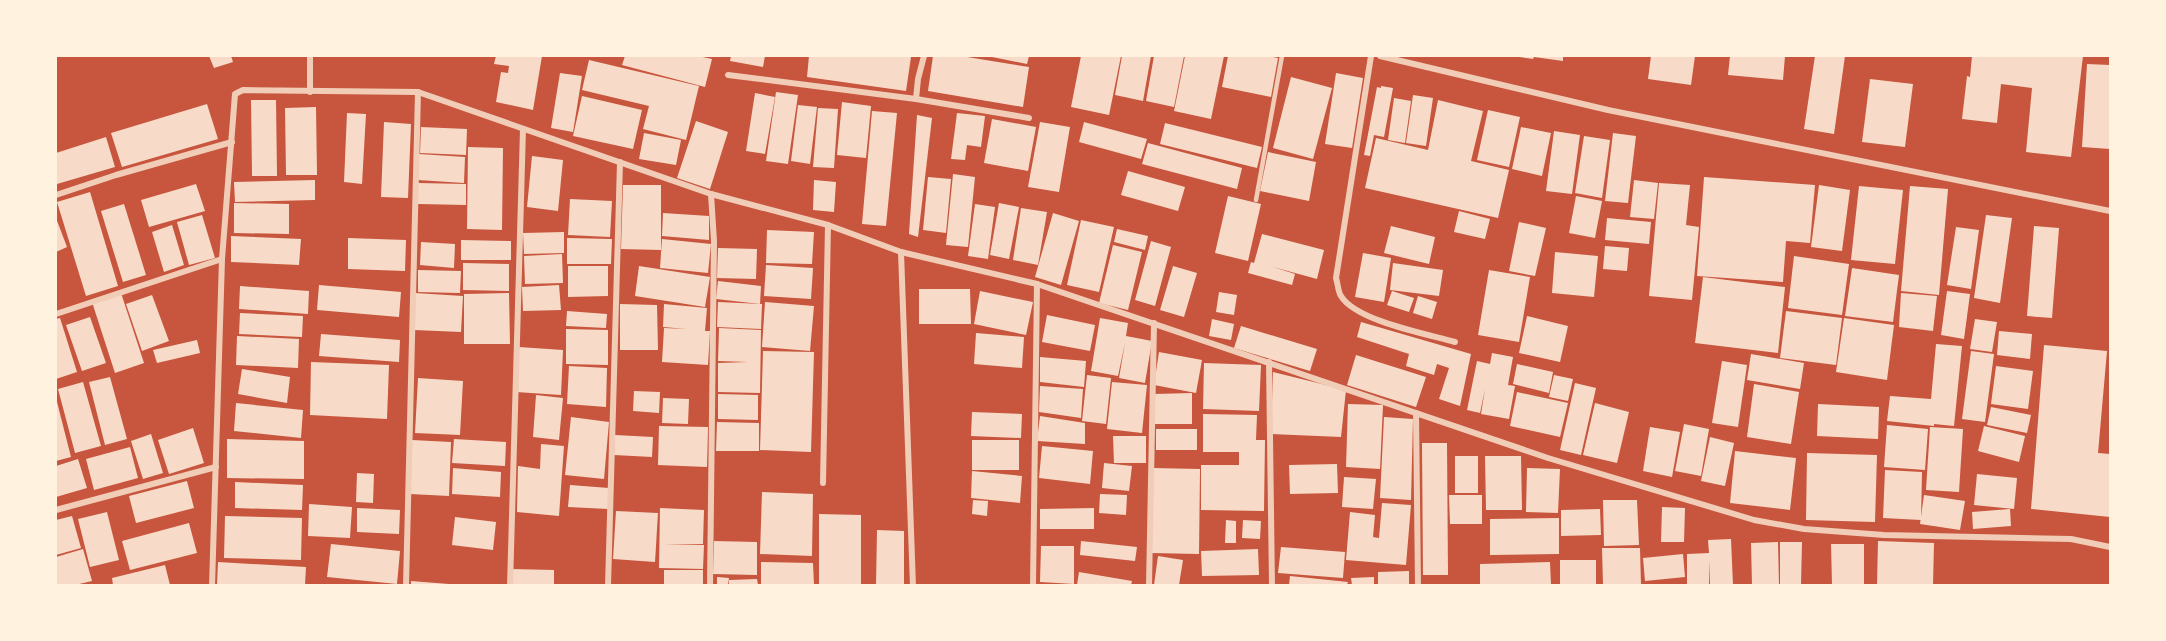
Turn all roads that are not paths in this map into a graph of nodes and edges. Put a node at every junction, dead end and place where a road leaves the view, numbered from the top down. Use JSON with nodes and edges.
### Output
{"nodes":[{"id":1,"x":310,"y":56,"type":"edge"},
{"id":2,"x":924,"y":56,"type":"edge"},
{"id":3,"x":1282,"y":56,"type":"edge"},
{"id":4,"x":1371,"y":56,"type":"edge"},
{"id":5,"x":1380,"y":56,"type":"edge"},
{"id":6,"x":728,"y":75,"type":"dead end"},
{"id":7,"x":310,"y":92,"type":"junction"},
{"id":8,"x":418,"y":92,"type":"junction"},
{"id":9,"x":916,"y":99,"type":"junction"},
{"id":10,"x":1029,"y":118,"type":"dead end"},
{"id":11,"x":524,"y":129,"type":"junction"},
{"id":12,"x":232,"y":142,"type":"junction"},
{"id":13,"x":620,"y":162,"type":"junction"},
{"id":14,"x":711,"y":194,"type":"junction"},
{"id":15,"x":56,"y":195,"type":"edge"},
{"id":16,"x":1256,"y":200,"type":"dead end"},
{"id":17,"x":2110,"y":211,"type":"edge"},
{"id":18,"x":828,"y":225,"type":"junction"},
{"id":19,"x":901,"y":252,"type":"junction"},
{"id":20,"x":222,"y":259,"type":"junction"},
{"id":21,"x":1037,"y":284,"type":"junction"},
{"id":22,"x":56,"y":314,"type":"edge"},
{"id":23,"x":1154,"y":323,"type":"junction"},
{"id":24,"x":1455,"y":342,"type":"dead end"},
{"id":25,"x":1269,"y":362,"type":"junction"},
{"id":26,"x":1416,"y":413,"type":"junction"},
{"id":27,"x":216,"y":467,"type":"junction"},
{"id":28,"x":823,"y":483,"type":"dead end"},
{"id":29,"x":56,"y":510,"type":"edge"},
{"id":30,"x":2110,"y":547,"type":"edge"},
{"id":31,"x":212,"y":585,"type":"edge"},
{"id":32,"x":406,"y":585,"type":"edge"},
{"id":33,"x":510,"y":585,"type":"edge"},
{"id":34,"x":608,"y":585,"type":"edge"},
{"id":35,"x":711,"y":585,"type":"edge"},
{"id":36,"x":913,"y":585,"type":"edge"},
{"id":37,"x":1033,"y":585,"type":"edge"},
{"id":38,"x":1149,"y":585,"type":"edge"},
{"id":39,"x":1272,"y":585,"type":"edge"},
{"id":40,"x":1418,"y":585,"type":"edge"}],
"edges":[{"from":1,"to":7,"type":"street"},
{"from":2,"to":9,"type":"street"},
{"from":3,"to":16,"type":"lane"},
{"from":4,"to":24,"type":"street"},
{"from":5,"to":17,"type":"street"},
{"from":6,"to":9,"type":"street"},
{"from":7,"to":8,"type":"street"},
{"from":7,"to":12,"type":"street"},
{"from":8,"to":11,"type":"street"},
{"from":8,"to":32,"type":"street"},
{"from":9,"to":10,"type":"street"},
{"from":11,"to":13,"type":"street"},
{"from":11,"to":33,"type":"street"},
{"from":12,"to":15,"type":"street"},
{"from":12,"to":20,"type":"street"},
{"from":13,"to":14,"type":"street"},
{"from":13,"to":34,"type":"street"},
{"from":14,"to":18,"type":"street"},
{"from":14,"to":35,"type":"street"},
{"from":18,"to":19,"type":"street"},
{"from":18,"to":28,"type":"street"},
{"from":19,"to":21,"type":"street"},
{"from":19,"to":36,"type":"street"},
{"from":20,"to":22,"type":"street"},
{"from":20,"to":27,"type":"street"},
{"from":21,"to":23,"type":"street"},
{"from":21,"to":37,"type":"street"},
{"from":23,"to":25,"type":"street"},
{"from":23,"to":38,"type":"street"},
{"from":25,"to":26,"type":"street"},
{"from":25,"to":39,"type":"street"},
{"from":26,"to":30,"type":"street"},
{"from":26,"to":40,"type":"street"},
{"from":27,"to":29,"type":"street"},
{"from":27,"to":31,"type":"street"}]}
